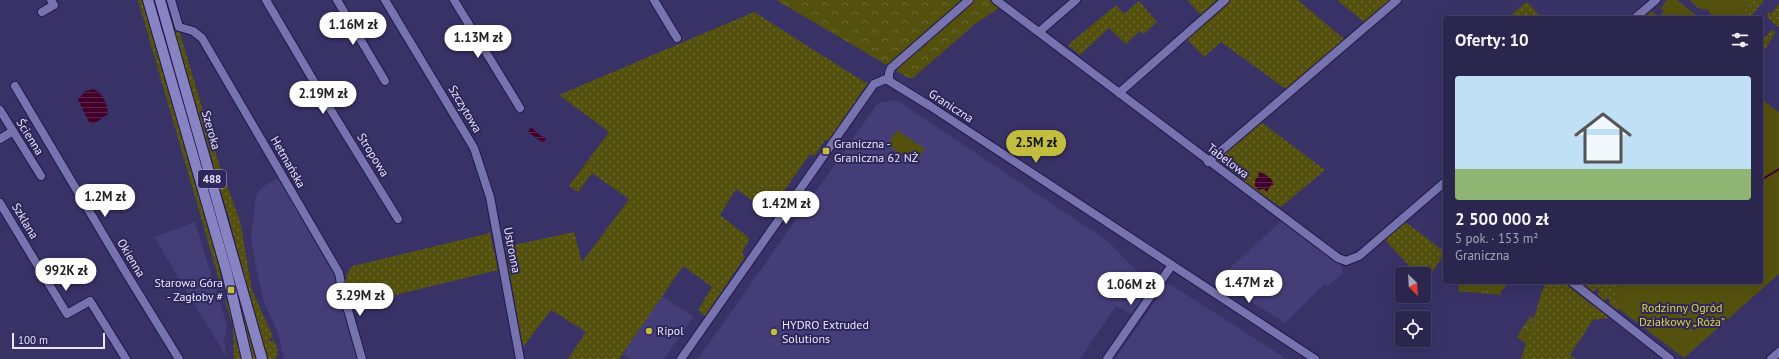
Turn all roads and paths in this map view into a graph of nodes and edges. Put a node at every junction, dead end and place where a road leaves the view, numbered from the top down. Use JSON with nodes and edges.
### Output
{"nodes":[{"id":1,"x":51,"y":0,"type":"edge"},
{"id":2,"x":148,"y":0,"type":"edge"},
{"id":3,"x":160,"y":0,"type":"edge"},
{"id":4,"x":171,"y":0,"type":"edge"},
{"id":5,"x":266,"y":0,"type":"edge"},
{"id":6,"x":337,"y":0,"type":"edge"},
{"id":7,"x":385,"y":0,"type":"edge"},
{"id":8,"x":454,"y":0,"type":"edge"},
{"id":9,"x":654,"y":0,"type":"edge"},
{"id":10,"x":969,"y":0,"type":"edge"},
{"id":11,"x":996,"y":0,"type":"edge"},
{"id":12,"x":1076,"y":0,"type":"edge"},
{"id":13,"x":1225,"y":0,"type":"edge"},
{"id":14,"x":1397,"y":0,"type":"edge"},
{"id":15,"x":1656,"y":0,"type":"edge"},
{"id":16,"x":42,"y":12,"type":"dead end"},
{"id":17,"x":1637,"y":16,"type":"edge"},
{"id":18,"x":1039,"y":32,"type":"junction"},
{"id":19,"x":677,"y":38,"type":"dead end"},
{"id":20,"x":889,"y":80,"type":"junction"},
{"id":21,"x":385,"y":82,"type":"dead end"},
{"id":22,"x":15,"y":86,"type":"dead end"},
{"id":23,"x":1119,"y":93,"type":"junction"},
{"id":24,"x":520,"y":108,"type":"dead end"},
{"id":25,"x":0,"y":110,"type":"edge"},
{"id":26,"x":13,"y":131,"type":"junction"},
{"id":27,"x":0,"y":139,"type":"edge"},
{"id":28,"x":474,"y":148,"type":"joint"},
{"id":29,"x":1208,"y":162,"type":"junction"},
{"id":30,"x":41,"y":176,"type":"dead end"},
{"id":31,"x":1443,"y":184,"type":"edge"},
{"id":32,"x":0,"y":203,"type":"edge"},
{"id":33,"x":398,"y":219,"type":"dead end"},
{"id":34,"x":1172,"y":265,"type":"junction"},
{"id":35,"x":1575,"y":284,"type":"edge"},
{"id":36,"x":1779,"y":352,"type":"edge"},
{"id":37,"x":126,"y":359,"type":"edge"},
{"id":38,"x":179,"y":359,"type":"edge"},
{"id":39,"x":247,"y":359,"type":"edge"},
{"id":40,"x":262,"y":359,"type":"edge"},
{"id":41,"x":362,"y":359,"type":"edge"},
{"id":42,"x":520,"y":359,"type":"edge"},
{"id":43,"x":681,"y":359,"type":"edge"},
{"id":44,"x":1107,"y":359,"type":"edge"},
{"id":45,"x":1315,"y":359,"type":"edge"},
{"id":46,"x":1670,"y":359,"type":"edge"},
{"id":47,"x":1771,"y":359,"type":"edge"}],
"edges":[{"from":1,"to":16,"type":"street"},
{"from":2,"to":39,"type":"main road","name":"Szeroka","number":"488"},
{"from":3,"to":40,"type":"main road","name":"Szeroka","number":"488"},
{"from":4,"to":41,"type":"street","name":"Hetmańska"},
{"from":5,"to":33,"type":"street","name":"Stropowa"},
{"from":6,"to":21,"type":"street"},
{"from":7,"to":28,"type":"street","name":"Szczytowa"},
{"from":8,"to":24,"type":"street"},
{"from":9,"to":19,"type":"street"},
{"from":10,"to":20,"type":"street"},
{"from":11,"to":18,"type":"street","name":"Tabelowa"},
{"from":12,"to":18,"type":"street"},
{"from":13,"to":23,"type":"street"},
{"from":14,"to":29,"type":"street"},
{"from":15,"to":17,"type":"street"},
{"from":18,"to":23,"type":"street","name":"Tabelowa"},
{"from":20,"to":34,"type":"street","name":"Graniczna"},
{"from":20,"to":43,"type":"street"},
{"from":22,"to":38,"type":"street","name":"Okienna"},
{"from":23,"to":29,"type":"street","name":"Tabelowa"},
{"from":25,"to":26,"type":"street","name":"Ścienna"},
{"from":26,"to":27,"type":"street"},
{"from":26,"to":30,"type":"street","name":"Ścienna"},
{"from":28,"to":42,"type":"street","name":"Ustronna"},
{"from":29,"to":31,"type":"street","name":"Tabelowa"},
{"from":32,"to":37,"type":"street","name":"Szklana"},
{"from":34,"to":44,"type":"street"},
{"from":34,"to":45,"type":"street","name":"Graniczna"},
{"from":35,"to":46,"type":"street"},
{"from":36,"to":47,"type":"street"}]}
